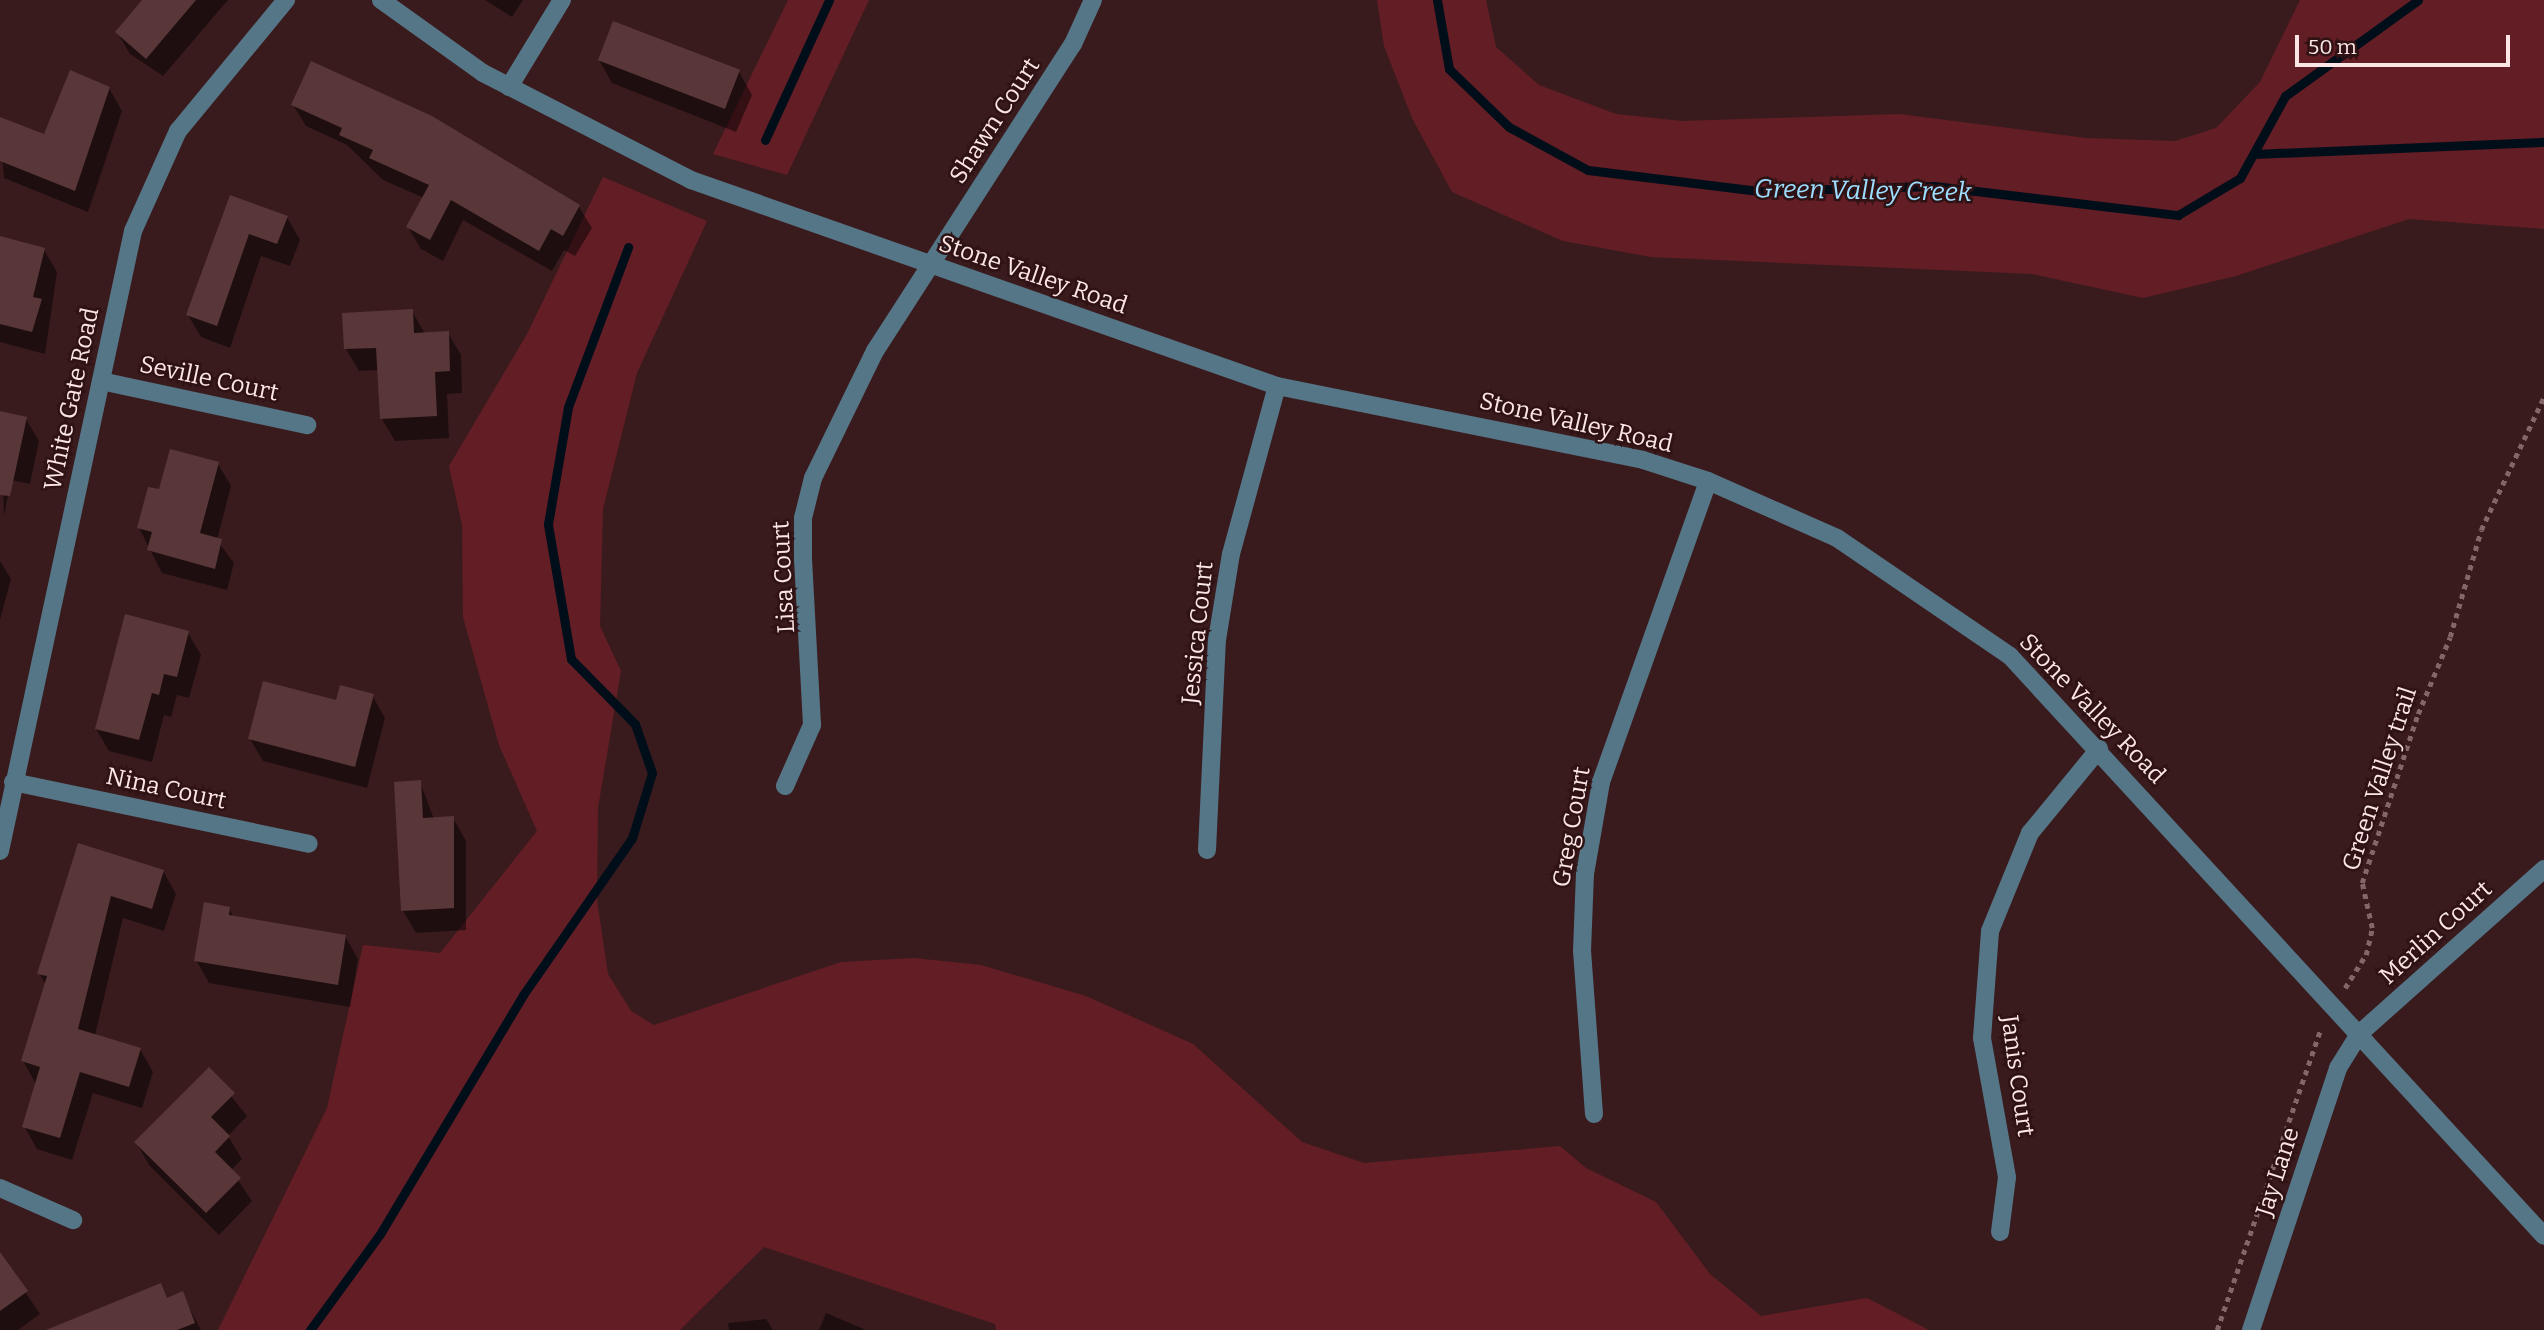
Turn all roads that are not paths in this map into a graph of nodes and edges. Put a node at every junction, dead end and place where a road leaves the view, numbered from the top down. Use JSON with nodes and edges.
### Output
{"nodes":[{"id":1,"x":286,"y":0,"type":"edge"},
{"id":2,"x":381,"y":0,"type":"edge"},
{"id":3,"x":562,"y":0,"type":"edge"},
{"id":4,"x":1093,"y":0,"type":"edge"},
{"id":5,"x":509,"y":87,"type":"junction"},
{"id":6,"x":931,"y":266,"type":"junction"},
{"id":7,"x":101,"y":381,"type":"junction"},
{"id":8,"x":1277,"y":386,"type":"junction"},
{"id":9,"x":307,"y":425,"type":"dead end"},
{"id":10,"x":1708,"y":481,"type":"junction"},
{"id":11,"x":2099,"y":749,"type":"junction"},
{"id":12,"x":13,"y":782,"type":"junction"},
{"id":13,"x":785,"y":786,"type":"dead end"},
{"id":14,"x":309,"y":845,"type":"dead end"},
{"id":15,"x":1207,"y":850,"type":"dead end"},
{"id":16,"x":0,"y":851,"type":"edge"},
{"id":17,"x":2544,"y":869,"type":"edge"},
{"id":18,"x":2359,"y":1034,"type":"junction"},
{"id":19,"x":1594,"y":1114,"type":"dead end"},
{"id":20,"x":0,"y":1188,"type":"edge"},
{"id":21,"x":73,"y":1220,"type":"dead end"},
{"id":22,"x":2000,"y":1232,"type":"dead end"},
{"id":23,"x":2544,"y":1236,"type":"edge"},
{"id":24,"x":2251,"y":1330,"type":"edge"}],
"edges":[{"from":1,"to":7,"type":"street","name":"White Gate Road"},
{"from":2,"to":5,"type":"street","name":"Stone Valley Road"},
{"from":3,"to":5,"type":"street"},
{"from":4,"to":6,"type":"street","name":"Shawn Court"},
{"from":5,"to":6,"type":"street","name":"Stone Valley Road"},
{"from":6,"to":8,"type":"street","name":"Stone Valley Road"},
{"from":6,"to":13,"type":"street","name":"Lisa Court"},
{"from":7,"to":9,"type":"street","name":"Seville Court"},
{"from":7,"to":12,"type":"street","name":"White Gate Road"},
{"from":8,"to":10,"type":"street","name":"Stone Valley Road"},
{"from":8,"to":15,"type":"street","name":"Jessica Court"},
{"from":10,"to":11,"type":"street","name":"Stone Valley Road"},
{"from":10,"to":19,"type":"street","name":"Greg Court"},
{"from":11,"to":18,"type":"street","name":"Stone Valley Road"},
{"from":11,"to":22,"type":"street","name":"Janis Court"},
{"from":12,"to":14,"type":"street","name":"Nina Court"},
{"from":12,"to":16,"type":"street","name":"White Gate Road"},
{"from":17,"to":18,"type":"street","name":"Merlin Court"},
{"from":18,"to":23,"type":"street","name":"Stone Valley Road"},
{"from":18,"to":24,"type":"street","name":"Jay Lane"},
{"from":20,"to":21,"type":"street"}]}
